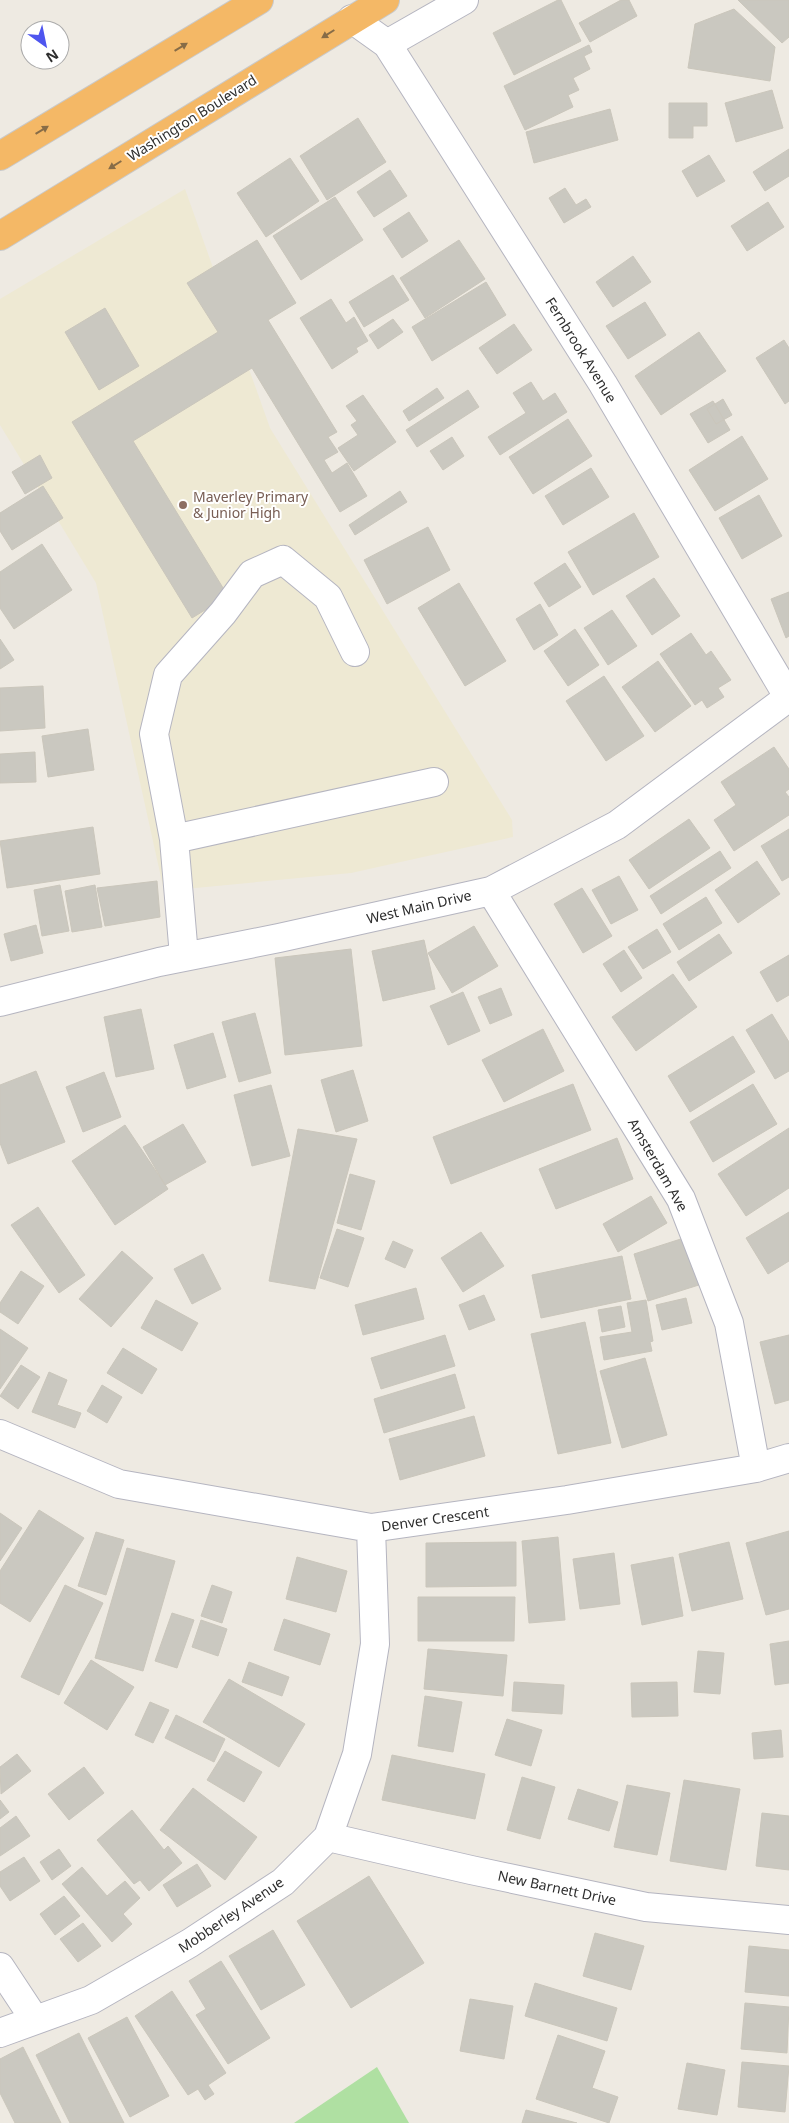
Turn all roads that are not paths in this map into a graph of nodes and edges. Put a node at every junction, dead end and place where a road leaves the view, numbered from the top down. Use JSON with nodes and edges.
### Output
{"nodes":[{"id":1,"x":259,"y":0,"type":"edge"},
{"id":2,"x":385,"y":0,"type":"edge"},
{"id":3,"x":464,"y":0,"type":"edge"},
{"id":4,"x":352,"y":19,"type":"junction"},
{"id":5,"x":387,"y":44,"type":"junction"},
{"id":6,"x":0,"y":156,"type":"edge"},
{"id":7,"x":0,"y":236,"type":"edge"},
{"id":8,"x":354,"y":652,"type":"dead end"},
{"id":9,"x":789,"y":697,"type":"edge"},
{"id":10,"x":434,"y":782,"type":"dead end"},
{"id":11,"x":174,"y":839,"type":"junction"},
{"id":12,"x":490,"y":891,"type":"junction"},
{"id":13,"x":184,"y":956,"type":"junction"},
{"id":14,"x":0,"y":1002,"type":"edge"},
{"id":15,"x":0,"y":1434,"type":"edge"},
{"id":16,"x":789,"y":1458,"type":"edge"},
{"id":17,"x":756,"y":1468,"type":"junction"},
{"id":18,"x":371,"y":1528,"type":"junction"},
{"id":19,"x":328,"y":1837,"type":"junction"},
{"id":20,"x":789,"y":1920,"type":"edge"},
{"id":21,"x":0,"y":1968,"type":"edge"},
{"id":22,"x":35,"y":2020,"type":"junction"},
{"id":23,"x":0,"y":2033,"type":"edge"}],
"edges":[{"from":6,"to":1,"type":"highway","one_way":true},
{"from":2,"to":4,"type":"highway","name":"Washington Boulevard"},
{"from":3,"to":5,"type":"street"},
{"from":4,"to":5,"type":"street","name":"Fernbrook Avenue"},
{"from":4,"to":7,"type":"highway","name":"Washington Boulevard","one_way":true},
{"from":5,"to":9,"type":"street","name":"Fernbrook Avenue"},
{"from":8,"to":11,"type":"street"},
{"from":9,"to":12,"type":"street","name":"West Main Drive"},
{"from":10,"to":11,"type":"street"},
{"from":11,"to":13,"type":"street"},
{"from":12,"to":13,"type":"street","name":"West Main Drive"},
{"from":12,"to":17,"type":"street","name":"Amsterdam Ave"},
{"from":13,"to":14,"type":"street","name":"West Main Drive"},
{"from":15,"to":18,"type":"street","name":"Denver Crescent"},
{"from":16,"to":17,"type":"street","name":"Denver Crescent"},
{"from":17,"to":18,"type":"street","name":"Denver Crescent"},
{"from":18,"to":19,"type":"street","name":"Mobberley Avenue"},
{"from":19,"to":20,"type":"street","name":"New Barnett Drive"},
{"from":19,"to":22,"type":"street","name":"Mobberley Avenue"},
{"from":21,"to":22,"type":"street"},
{"from":22,"to":23,"type":"street","name":"Mobberley Avenue"}]}
